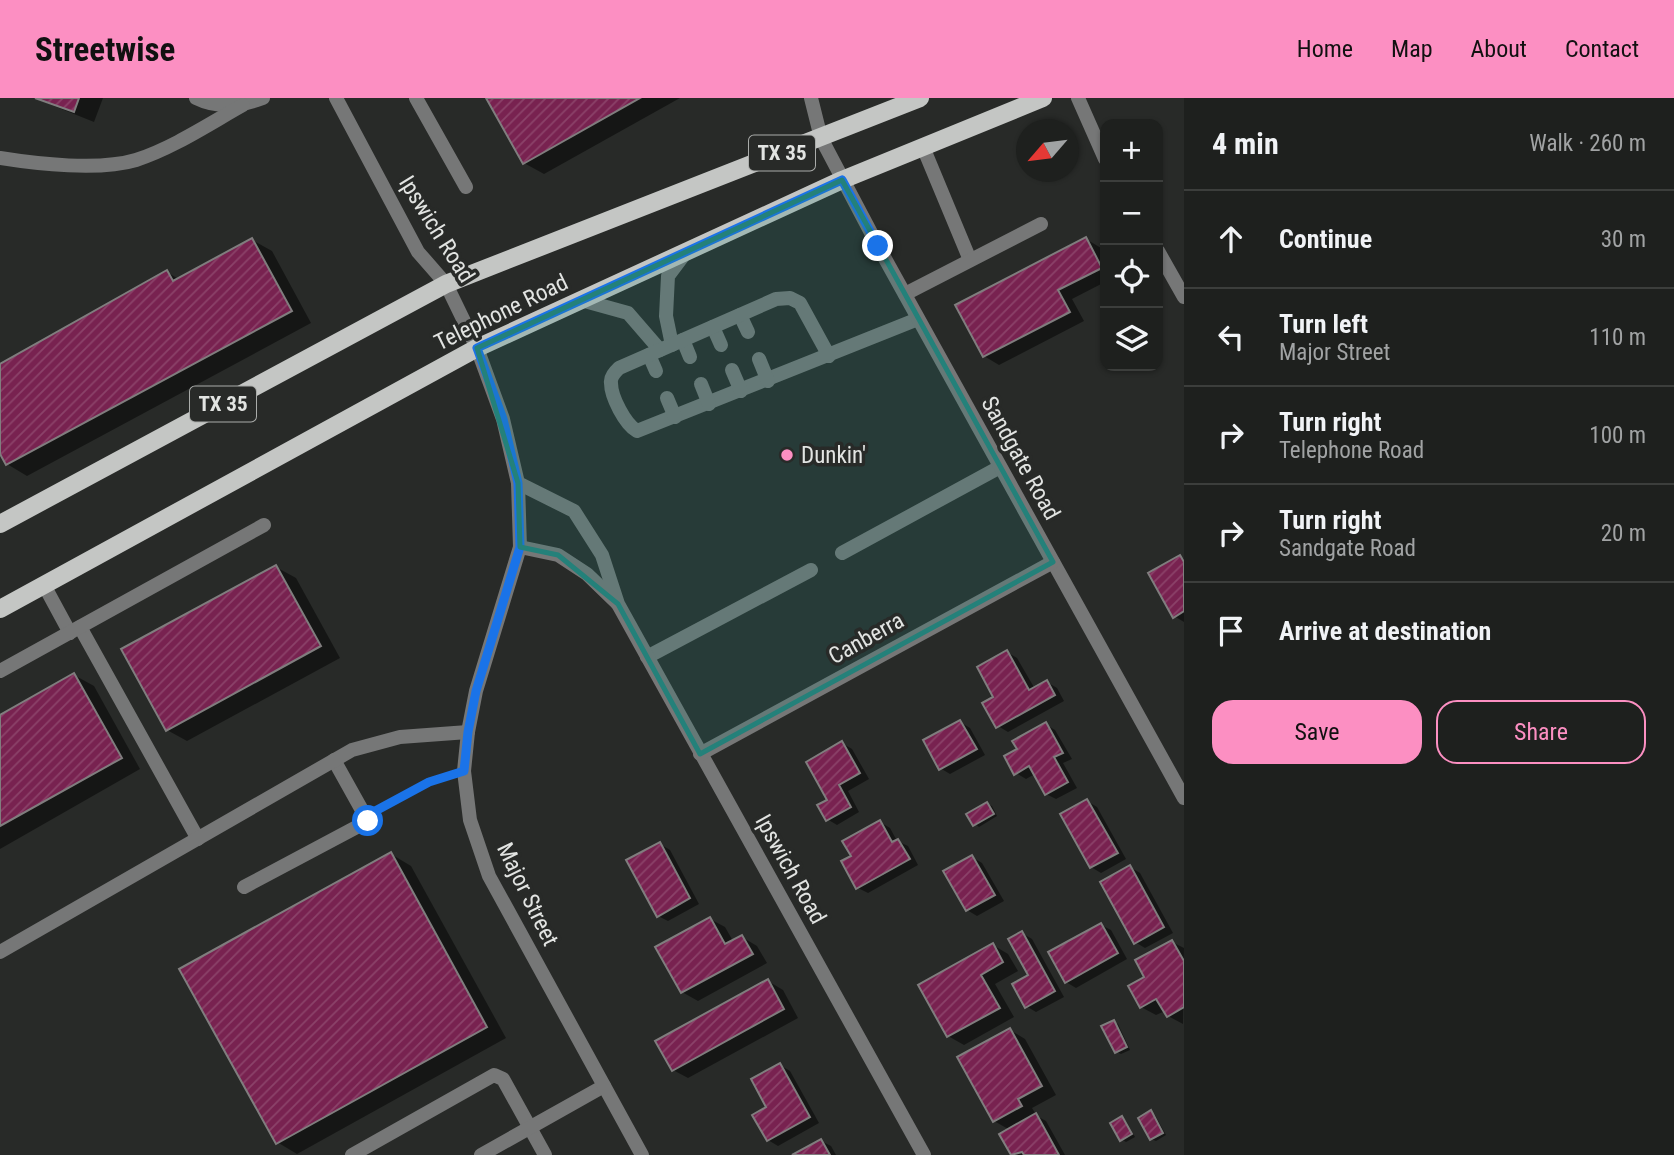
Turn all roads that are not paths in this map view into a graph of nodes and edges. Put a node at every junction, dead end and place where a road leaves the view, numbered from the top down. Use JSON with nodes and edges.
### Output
{"nodes":[{"id":1,"x":196,"y":98,"type":"edge"},
{"id":2,"x":263,"y":98,"type":"edge"},
{"id":3,"x":336,"y":98,"type":"edge"},
{"id":4,"x":416,"y":98,"type":"edge"},
{"id":5,"x":811,"y":98,"type":"edge"},
{"id":6,"x":920,"y":98,"type":"edge"},
{"id":7,"x":1043,"y":98,"type":"edge"},
{"id":8,"x":1078,"y":98,"type":"edge"},
{"id":9,"x":243,"y":105,"type":"junction"},
{"id":10,"x":821,"y":138,"type":"junction"},
{"id":11,"x":923,"y":147,"type":"junction"},
{"id":12,"x":1100,"y":148,"type":"edge"},
{"id":13,"x":0,"y":158,"type":"edge"},
{"id":14,"x":842,"y":180,"type":"junction"},
{"id":15,"x":466,"y":187,"type":"dead end"},
{"id":16,"x":1041,"y":224,"type":"dead end"},
{"id":17,"x":687,"y":252,"type":"junction"},
{"id":18,"x":970,"y":260,"type":"junction"},
{"id":19,"x":1163,"y":260,"type":"edge"},
{"id":20,"x":446,"y":285,"type":"junction"},
{"id":21,"x":905,"y":295,"type":"junction"},
{"id":22,"x":1184,"y":297,"type":"edge"},
{"id":23,"x":581,"y":300,"type":"junction"},
{"id":24,"x":740,"y":315,"type":"junction"},
{"id":25,"x":918,"y":319,"type":"junction"},
{"id":26,"x":713,"y":327,"type":"junction"},
{"id":27,"x":748,"y":332,"type":"dead end"},
{"id":28,"x":721,"y":345,"type":"dead end"},
{"id":29,"x":477,"y":348,"type":"junction"},
{"id":30,"x":666,"y":348,"type":"junction"},
{"id":31,"x":829,"y":356,"type":"junction"},
{"id":32,"x":690,"y":358,"type":"dead end"},
{"id":33,"x":759,"y":359,"type":"dead end"},
{"id":34,"x":732,"y":370,"type":"dead end"},
{"id":35,"x":656,"y":372,"type":"dead end"},
{"id":36,"x":768,"y":381,"type":"junction"},
{"id":37,"x":701,"y":384,"type":"dead end"},
{"id":38,"x":741,"y":391,"type":"junction"},
{"id":39,"x":667,"y":398,"type":"dead end"},
{"id":40,"x":709,"y":404,"type":"junction"},
{"id":41,"x":675,"y":417,"type":"junction"},
{"id":42,"x":1000,"y":467,"type":"junction"},
{"id":43,"x":518,"y":483,"type":"junction"},
{"id":44,"x":0,"y":524,"type":"edge"},
{"id":45,"x":264,"y":525,"type":"dead end"},
{"id":46,"x":520,"y":547,"type":"junction"},
{"id":47,"x":842,"y":553,"type":"dead end"},
{"id":48,"x":1053,"y":562,"type":"junction"},
{"id":49,"x":811,"y":570,"type":"dead end"},
{"id":50,"x":44,"y":585,"type":"junction"},
{"id":51,"x":618,"y":604,"type":"junction"},
{"id":52,"x":0,"y":609,"type":"edge"},
{"id":53,"x":74,"y":630,"type":"junction"},
{"id":54,"x":647,"y":657,"type":"junction"},
{"id":55,"x":0,"y":671,"type":"edge"},
{"id":56,"x":468,"y":732,"type":"junction"},
{"id":57,"x":700,"y":754,"type":"junction"},
{"id":58,"x":334,"y":760,"type":"junction"},
{"id":59,"x":1184,"y":798,"type":"edge"},
{"id":60,"x":198,"y":839,"type":"junction"},
{"id":61,"x":244,"y":887,"type":"dead end"},
{"id":62,"x":0,"y":952,"type":"edge"},
{"id":63,"x":604,"y":1086,"type":"junction"},
{"id":64,"x":530,"y":1128,"type":"junction"},
{"id":65,"x":352,"y":1155,"type":"edge"},
{"id":66,"x":481,"y":1155,"type":"edge"},
{"id":67,"x":545,"y":1155,"type":"edge"},
{"id":68,"x":642,"y":1155,"type":"edge"},
{"id":69,"x":925,"y":1155,"type":"edge"}],
"edges":[{"from":1,"to":9,"type":"street"},
{"from":2,"to":9,"type":"street"},
{"from":3,"to":20,"type":"street","name":"Ipswich Road"},
{"from":4,"to":15,"type":"street"},
{"from":5,"to":10,"type":"street","name":"Sandgate Road"},
{"from":6,"to":10,"type":"main road","name":"Telephone Road","number":"TX 35"},
{"from":7,"to":11,"type":"main road","name":"Telephone Road","number":"TX 35"},
{"from":8,"to":12,"type":"street"},
{"from":9,"to":13,"type":"street"},
{"from":10,"to":14,"type":"street","name":"Sandgate Road"},
{"from":10,"to":20,"type":"main road","name":"Telephone Road","number":"TX 35"},
{"from":11,"to":14,"type":"main road","name":"Telephone Road","number":"TX 35"},
{"from":11,"to":18,"type":"street"},
{"from":14,"to":17,"type":"main road","name":"Telephone Road","number":"TX 35"},
{"from":14,"to":21,"type":"street","name":"Sandgate Road"},
{"from":16,"to":18,"type":"street"},
{"from":17,"to":23,"type":"main road","name":"Telephone Road","number":"TX 35"},
{"from":17,"to":30,"type":"street"},
{"from":18,"to":21,"type":"street"},
{"from":19,"to":22,"type":"street"},
{"from":20,"to":29,"type":"street","name":"Ipswich Road"},
{"from":20,"to":44,"type":"main road","name":"Telephone Road","number":"TX 35"},
{"from":21,"to":25,"type":"street","name":"Sandgate Road"},
{"from":23,"to":29,"type":"main road","name":"Telephone Road","number":"TX 35"},
{"from":23,"to":30,"type":"street"},
{"from":24,"to":26,"type":"street"},
{"from":24,"to":27,"type":"street"},
{"from":24,"to":31,"type":"street"},
{"from":25,"to":31,"type":"street"},
{"from":25,"to":42,"type":"street","name":"Sandgate Road"},
{"from":26,"to":28,"type":"street"},
{"from":26,"to":30,"type":"street"},
{"from":29,"to":43,"type":"street","name":"Major Street"},
{"from":29,"to":50,"type":"main road","name":"Telephone Road","number":"TX 35"},
{"from":30,"to":32,"type":"street"},
{"from":30,"to":35,"type":"street"},
{"from":30,"to":41,"type":"street"},
{"from":31,"to":36,"type":"street"},
{"from":33,"to":36,"type":"street"},
{"from":34,"to":38,"type":"street"},
{"from":36,"to":38,"type":"street"},
{"from":37,"to":40,"type":"street"},
{"from":38,"to":40,"type":"street"},
{"from":39,"to":41,"type":"street"},
{"from":40,"to":41,"type":"street"},
{"from":42,"to":47,"type":"street"},
{"from":42,"to":48,"type":"street","name":"Sandgate Road"},
{"from":43,"to":46,"type":"street","name":"Major Street"},
{"from":43,"to":51,"type":"street","name":"Ipswich Road"},
{"from":45,"to":53,"type":"street"},
{"from":46,"to":51,"type":"street","name":"Ipswich Road"},
{"from":46,"to":56,"type":"street","name":"Major Street"},
{"from":48,"to":57,"type":"street","name":"Canberra"},
{"from":48,"to":59,"type":"street","name":"Sandgate Road"},
{"from":49,"to":54,"type":"street"},
{"from":50,"to":52,"type":"main road","name":"Telephone Road","number":"TX 35"},
{"from":50,"to":53,"type":"street"},
{"from":51,"to":54,"type":"street","name":"Ipswich Road"},
{"from":53,"to":55,"type":"street"},
{"from":53,"to":60,"type":"street"},
{"from":54,"to":57,"type":"street","name":"Ipswich Road"},
{"from":56,"to":58,"type":"street"},
{"from":56,"to":63,"type":"street","name":"Major Street"},
{"from":57,"to":69,"type":"street","name":"Ipswich Road"},
{"from":58,"to":60,"type":"street"},
{"from":58,"to":61,"type":"street"},
{"from":60,"to":62,"type":"street"},
{"from":63,"to":64,"type":"street"},
{"from":63,"to":68,"type":"street","name":"Major Street"},
{"from":64,"to":65,"type":"street"},
{"from":64,"to":66,"type":"street"},
{"from":64,"to":67,"type":"street"}]}
